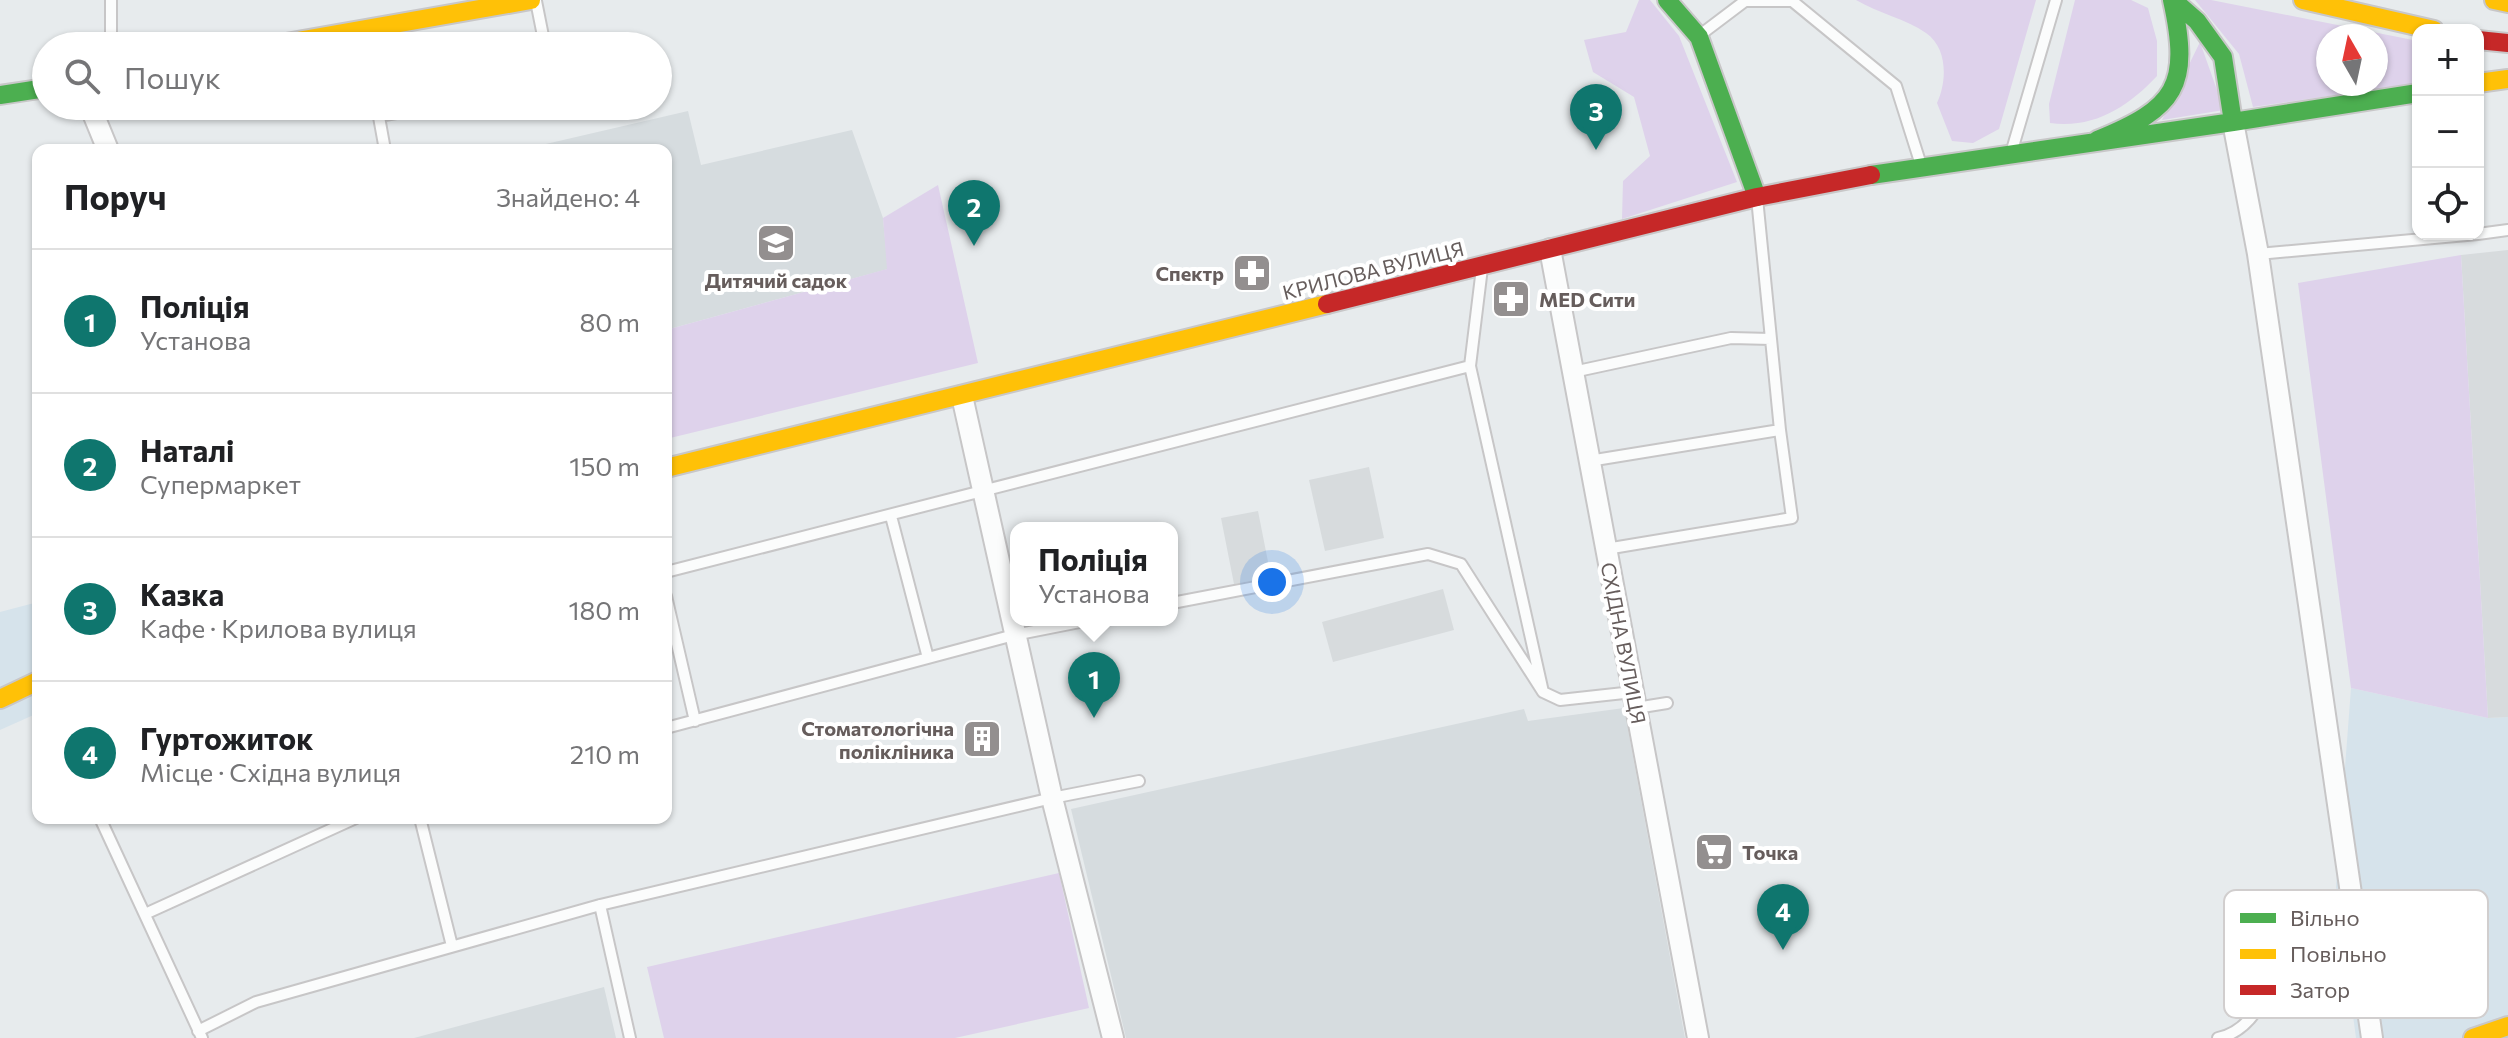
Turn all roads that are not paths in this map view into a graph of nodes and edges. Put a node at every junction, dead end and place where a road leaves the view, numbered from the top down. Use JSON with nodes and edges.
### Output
{"nodes":[{"id":1,"x":111,"y":0,"type":"edge"},
{"id":2,"x":534,"y":0,"type":"edge"},
{"id":3,"x":1667,"y":0,"type":"edge"},
{"id":4,"x":2056,"y":0,"type":"edge"},
{"id":5,"x":2173,"y":0,"type":"edge"},
{"id":6,"x":2303,"y":0,"type":"edge"},
{"id":7,"x":2494,"y":0,"type":"edge"},
{"id":8,"x":1792,"y":1,"type":"edge"},
{"id":9,"x":2508,"y":3,"type":"edge"},
{"id":10,"x":2412,"y":25,"type":"edge"},
{"id":11,"x":111,"y":32,"type":"edge"},
{"id":12,"x":387,"y":32,"type":"edge"},
{"id":13,"x":542,"y":32,"type":"edge"},
{"id":14,"x":1699,"y":37,"type":"junction"},
{"id":15,"x":2484,"y":41,"type":"edge"},
{"id":16,"x":2508,"y":43,"type":"edge"},
{"id":17,"x":2508,"y":79,"type":"edge"},
{"id":18,"x":2484,"y":82,"type":"edge"},
{"id":19,"x":32,"y":90,"type":"edge"},
{"id":20,"x":2412,"y":94,"type":"edge"},
{"id":21,"x":0,"y":95,"type":"edge"},
{"id":22,"x":96,"y":120,"type":"edge"},
{"id":23,"x":380,"y":120,"type":"edge"},
{"id":24,"x":2233,"y":122,"type":"junction"},
{"id":25,"x":2097,"y":140,"type":"junction"},
{"id":26,"x":106,"y":144,"type":"edge"},
{"id":27,"x":384,"y":144,"type":"edge"},
{"id":28,"x":2011,"y":152,"type":"junction"},
{"id":29,"x":1921,"y":165,"type":"junction"},
{"id":30,"x":1757,"y":197,"type":"junction"},
{"id":31,"x":2508,"y":230,"type":"edge"},
{"id":32,"x":2484,"y":233,"type":"edge"},
{"id":33,"x":2412,"y":240,"type":"edge"},
{"id":34,"x":1550,"y":249,"type":"junction"},
{"id":35,"x":2258,"y":254,"type":"junction"},
{"id":36,"x":1482,"y":266,"type":"junction"},
{"id":37,"x":1771,"y":339,"type":"junction"},
{"id":38,"x":1470,"y":366,"type":"junction"},
{"id":39,"x":1573,"y":372,"type":"junction"},
{"id":40,"x":962,"y":396,"type":"junction"},
{"id":41,"x":1780,"y":430,"type":"junction"},
{"id":42,"x":1589,"y":461,"type":"junction"},
{"id":43,"x":672,"y":467,"type":"edge"},
{"id":44,"x":981,"y":493,"type":"junction"},
{"id":45,"x":891,"y":516,"type":"junction"},
{"id":46,"x":1606,"y":549,"type":"junction"},
{"id":47,"x":672,"y":571,"type":"edge"},
{"id":48,"x":1178,"y":602,"type":"edge"},
{"id":49,"x":1010,"y":618,"type":"edge"},
{"id":50,"x":672,"y":622,"type":"edge"},
{"id":51,"x":1012,"y":626,"type":"edge"},
{"id":52,"x":1060,"y":626,"type":"edge"},
{"id":53,"x":1014,"y":635,"type":"junction"},
{"id":54,"x":928,"y":658,"type":"junction"},
{"id":55,"x":32,"y":690,"type":"edge"},
{"id":56,"x":1543,"y":692,"type":"junction"},
{"id":57,"x":1,"y":697,"type":"edge"},
{"id":58,"x":1634,"y":700,"type":"junction"},
{"id":59,"x":1667,"y":703,"type":"dead end"},
{"id":60,"x":695,"y":721,"type":"junction"},
{"id":61,"x":672,"y":727,"type":"edge"},
{"id":62,"x":1139,"y":781,"type":"dead end"},
{"id":63,"x":1052,"y":798,"type":"junction"},
{"id":64,"x":103,"y":824,"type":"edge"},
{"id":65,"x":343,"y":824,"type":"edge"},
{"id":66,"x":422,"y":824,"type":"edge"},
{"id":67,"x":2351,"y":890,"type":"edge"},
{"id":68,"x":600,"y":905,"type":"junction"},
{"id":69,"x":145,"y":914,"type":"junction"},
{"id":70,"x":452,"y":946,"type":"junction"},
{"id":71,"x":2248,"y":1018,"type":"edge"},
{"id":72,"x":2369,"y":1018,"type":"edge"},
{"id":73,"x":2508,"y":1026,"type":"edge"},
{"id":74,"x":200,"y":1035,"type":"edge"},
{"id":75,"x":630,"y":1038,"type":"edge"},
{"id":76,"x":1113,"y":1038,"type":"edge"},
{"id":77,"x":1698,"y":1038,"type":"edge"},
{"id":78,"x":2218,"y":1038,"type":"edge"},
{"id":79,"x":2372,"y":1038,"type":"edge"},
{"id":80,"x":2473,"y":1038,"type":"edge"}],
"edges":[{"from":1,"to":11,"type":"lane"},
{"from":2,"to":12,"type":"main road"},
{"from":2,"to":13,"type":"lane"},
{"from":3,"to":14,"type":"main road"},
{"from":4,"to":28,"type":"lane"},
{"from":5,"to":24,"type":"main road"},
{"from":5,"to":25,"type":"main road"},
{"from":6,"to":10,"type":"main road"},
{"from":7,"to":9,"type":"main road"},
{"from":8,"to":14,"type":"lane"},
{"from":8,"to":29,"type":"lane"},
{"from":14,"to":30,"type":"main road"},
{"from":15,"to":16,"type":"main road"},
{"from":17,"to":18,"type":"main road"},
{"from":19,"to":21,"type":"main road"},
{"from":20,"to":24,"type":"main road"},
{"from":22,"to":26,"type":"street"},
{"from":23,"to":27,"type":"lane"},
{"from":24,"to":25,"type":"main road"},
{"from":24,"to":35,"type":"street"},
{"from":25,"to":28,"type":"main road","name":"КРИЛОВА ВУЛИЦЯ"},
{"from":28,"to":29,"type":"main road","name":"КРИЛОВА ВУЛИЦЯ"},
{"from":29,"to":30,"type":"main road","name":"КРИЛОВА ВУЛИЦЯ"},
{"from":30,"to":34,"type":"main road","name":"КРИЛОВА ВУЛИЦЯ"},
{"from":30,"to":37,"type":"lane"},
{"from":31,"to":32,"type":"lane"},
{"from":33,"to":35,"type":"lane"},
{"from":34,"to":36,"type":"main road","name":"КРИЛОВА ВУЛИЦЯ"},
{"from":34,"to":39,"type":"street","name":"СХІДНА ВУЛИЦЯ"},
{"from":35,"to":67,"type":"street"},
{"from":36,"to":38,"type":"lane"},
{"from":36,"to":40,"type":"main road","name":"КРИЛОВА ВУЛИЦЯ"},
{"from":37,"to":39,"type":"lane"},
{"from":37,"to":41,"type":"lane"},
{"from":38,"to":44,"type":"lane"},
{"from":38,"to":56,"type":"lane"},
{"from":39,"to":42,"type":"street","name":"СХІДНА ВУЛИЦЯ"},
{"from":40,"to":43,"type":"main road","name":"КРИЛОВА ВУЛИЦЯ"},
{"from":40,"to":44,"type":"street"},
{"from":41,"to":42,"type":"lane"},
{"from":41,"to":46,"type":"lane"},
{"from":42,"to":46,"type":"street","name":"СХІДНА ВУЛИЦЯ"},
{"from":44,"to":45,"type":"lane"},
{"from":44,"to":49,"type":"street"},
{"from":45,"to":47,"type":"lane"},
{"from":45,"to":54,"type":"lane"},
{"from":46,"to":58,"type":"street","name":"СХІДНА ВУЛИЦЯ"},
{"from":48,"to":56,"type":"lane"},
{"from":50,"to":60,"type":"lane"},
{"from":51,"to":53,"type":"street"},
{"from":52,"to":53,"type":"lane"},
{"from":53,"to":54,"type":"lane"},
{"from":53,"to":63,"type":"street"},
{"from":54,"to":60,"type":"lane"},
{"from":55,"to":57,"type":"main road"},
{"from":56,"to":58,"type":"lane"},
{"from":58,"to":59,"type":"lane"},
{"from":58,"to":77,"type":"street","name":"СХІДНА ВУЛИЦЯ"},
{"from":60,"to":61,"type":"lane"},
{"from":62,"to":63,"type":"lane"},
{"from":63,"to":68,"type":"lane"},
{"from":63,"to":76,"type":"street"},
{"from":64,"to":69,"type":"lane"},
{"from":65,"to":69,"type":"lane"},
{"from":66,"to":70,"type":"lane"},
{"from":68,"to":70,"type":"lane"},
{"from":68,"to":75,"type":"lane"},
{"from":69,"to":74,"type":"lane"},
{"from":70,"to":74,"type":"lane"},
{"from":71,"to":78,"type":"lane"},
{"from":72,"to":79,"type":"street"},
{"from":73,"to":80,"type":"main road"}]}
